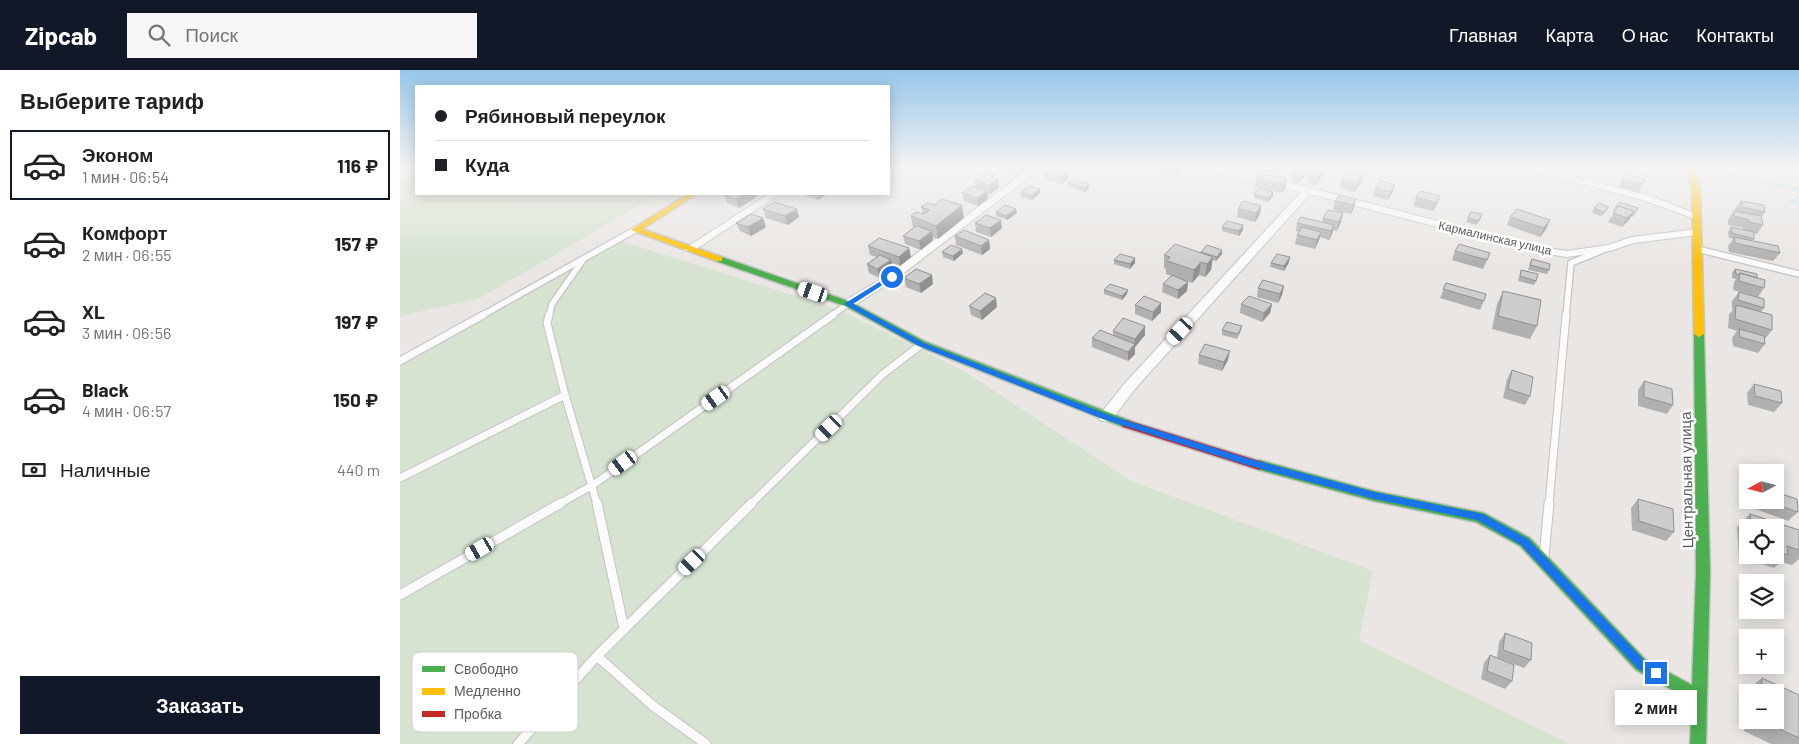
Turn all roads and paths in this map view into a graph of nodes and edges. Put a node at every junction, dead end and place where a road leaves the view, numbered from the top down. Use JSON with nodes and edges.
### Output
{"nodes":[{"id":1,"x":684,"y":199,"type":"edge"},
{"id":2,"x":766,"y":199,"type":"edge"},
{"id":3,"x":994,"y":199,"type":"edge"},
{"id":4,"x":1299,"y":199,"type":"edge"},
{"id":5,"x":1340,"y":199,"type":"edge"},
{"id":6,"x":1651,"y":199,"type":"edge"},
{"id":7,"x":1696,"y":199,"type":"edge"},
{"id":8,"x":1696,"y":216,"type":"junction"},
{"id":9,"x":635,"y":230,"type":"junction"},
{"id":10,"x":1697,"y":232,"type":"junction"},
{"id":11,"x":1610,"y":248,"type":"junction"},
{"id":12,"x":689,"y":249,"type":"junction"},
{"id":13,"x":1697,"y":249,"type":"junction"},
{"id":14,"x":583,"y":260,"type":"junction"},
{"id":15,"x":1799,"y":274,"type":"edge"},
{"id":16,"x":848,"y":304,"type":"junction"},
{"id":17,"x":922,"y":344,"type":"junction"},
{"id":18,"x":400,"y":361,"type":"edge"},
{"id":19,"x":565,"y":395,"type":"junction"},
{"id":20,"x":1106,"y":417,"type":"junction"},
{"id":21,"x":400,"y":478,"type":"edge"},
{"id":22,"x":593,"y":485,"type":"junction"},
{"id":23,"x":1544,"y":562,"type":"junction"},
{"id":24,"x":400,"y":595,"type":"edge"},
{"id":25,"x":624,"y":630,"type":"junction"},
{"id":26,"x":597,"y":656,"type":"junction"},
{"id":27,"x":578,"y":677,"type":"edge"},
{"id":28,"x":1700,"y":697,"type":"junction"},
{"id":29,"x":529,"y":732,"type":"edge"},
{"id":30,"x":1701,"y":740,"type":"edge"},
{"id":31,"x":518,"y":744,"type":"edge"},
{"id":32,"x":706,"y":744,"type":"edge"}],
"edges":[{"from":1,"to":9,"type":"street"},
{"from":2,"to":12,"type":"street"},
{"from":3,"to":16,"type":"street"},
{"from":4,"to":20,"type":"street"},
{"from":5,"to":11,"type":"street","name":"Кармалинская улица"},
{"from":6,"to":8,"type":"street"},
{"from":7,"to":8,"type":"street","name":"Центральная улица"},
{"from":8,"to":10,"type":"street","name":"Центральная улица"},
{"from":9,"to":12,"type":"street"},
{"from":9,"to":14,"type":"lane"},
{"from":10,"to":11,"type":"street","name":"Кармалинская улица"},
{"from":10,"to":13,"type":"street","name":"Центральная улица"},
{"from":11,"to":23,"type":"lane"},
{"from":12,"to":16,"type":"street"},
{"from":13,"to":15,"type":"lane"},
{"from":13,"to":28,"type":"street","name":"Центральная улица"},
{"from":14,"to":18,"type":"lane"},
{"from":14,"to":19,"type":"lane"},
{"from":16,"to":17,"type":"street"},
{"from":16,"to":22,"type":"lane"},
{"from":17,"to":20,"type":"street"},
{"from":17,"to":25,"type":"lane"},
{"from":19,"to":21,"type":"lane"},
{"from":19,"to":22,"type":"lane"},
{"from":20,"to":23,"type":"street"},
{"from":22,"to":24,"type":"lane"},
{"from":22,"to":25,"type":"lane"},
{"from":23,"to":28,"type":"street"},
{"from":25,"to":26,"type":"lane"},
{"from":26,"to":27,"type":"lane"},
{"from":26,"to":32,"type":"lane"},
{"from":28,"to":30,"type":"street","name":"Центральная улица"},
{"from":29,"to":31,"type":"lane"}]}
